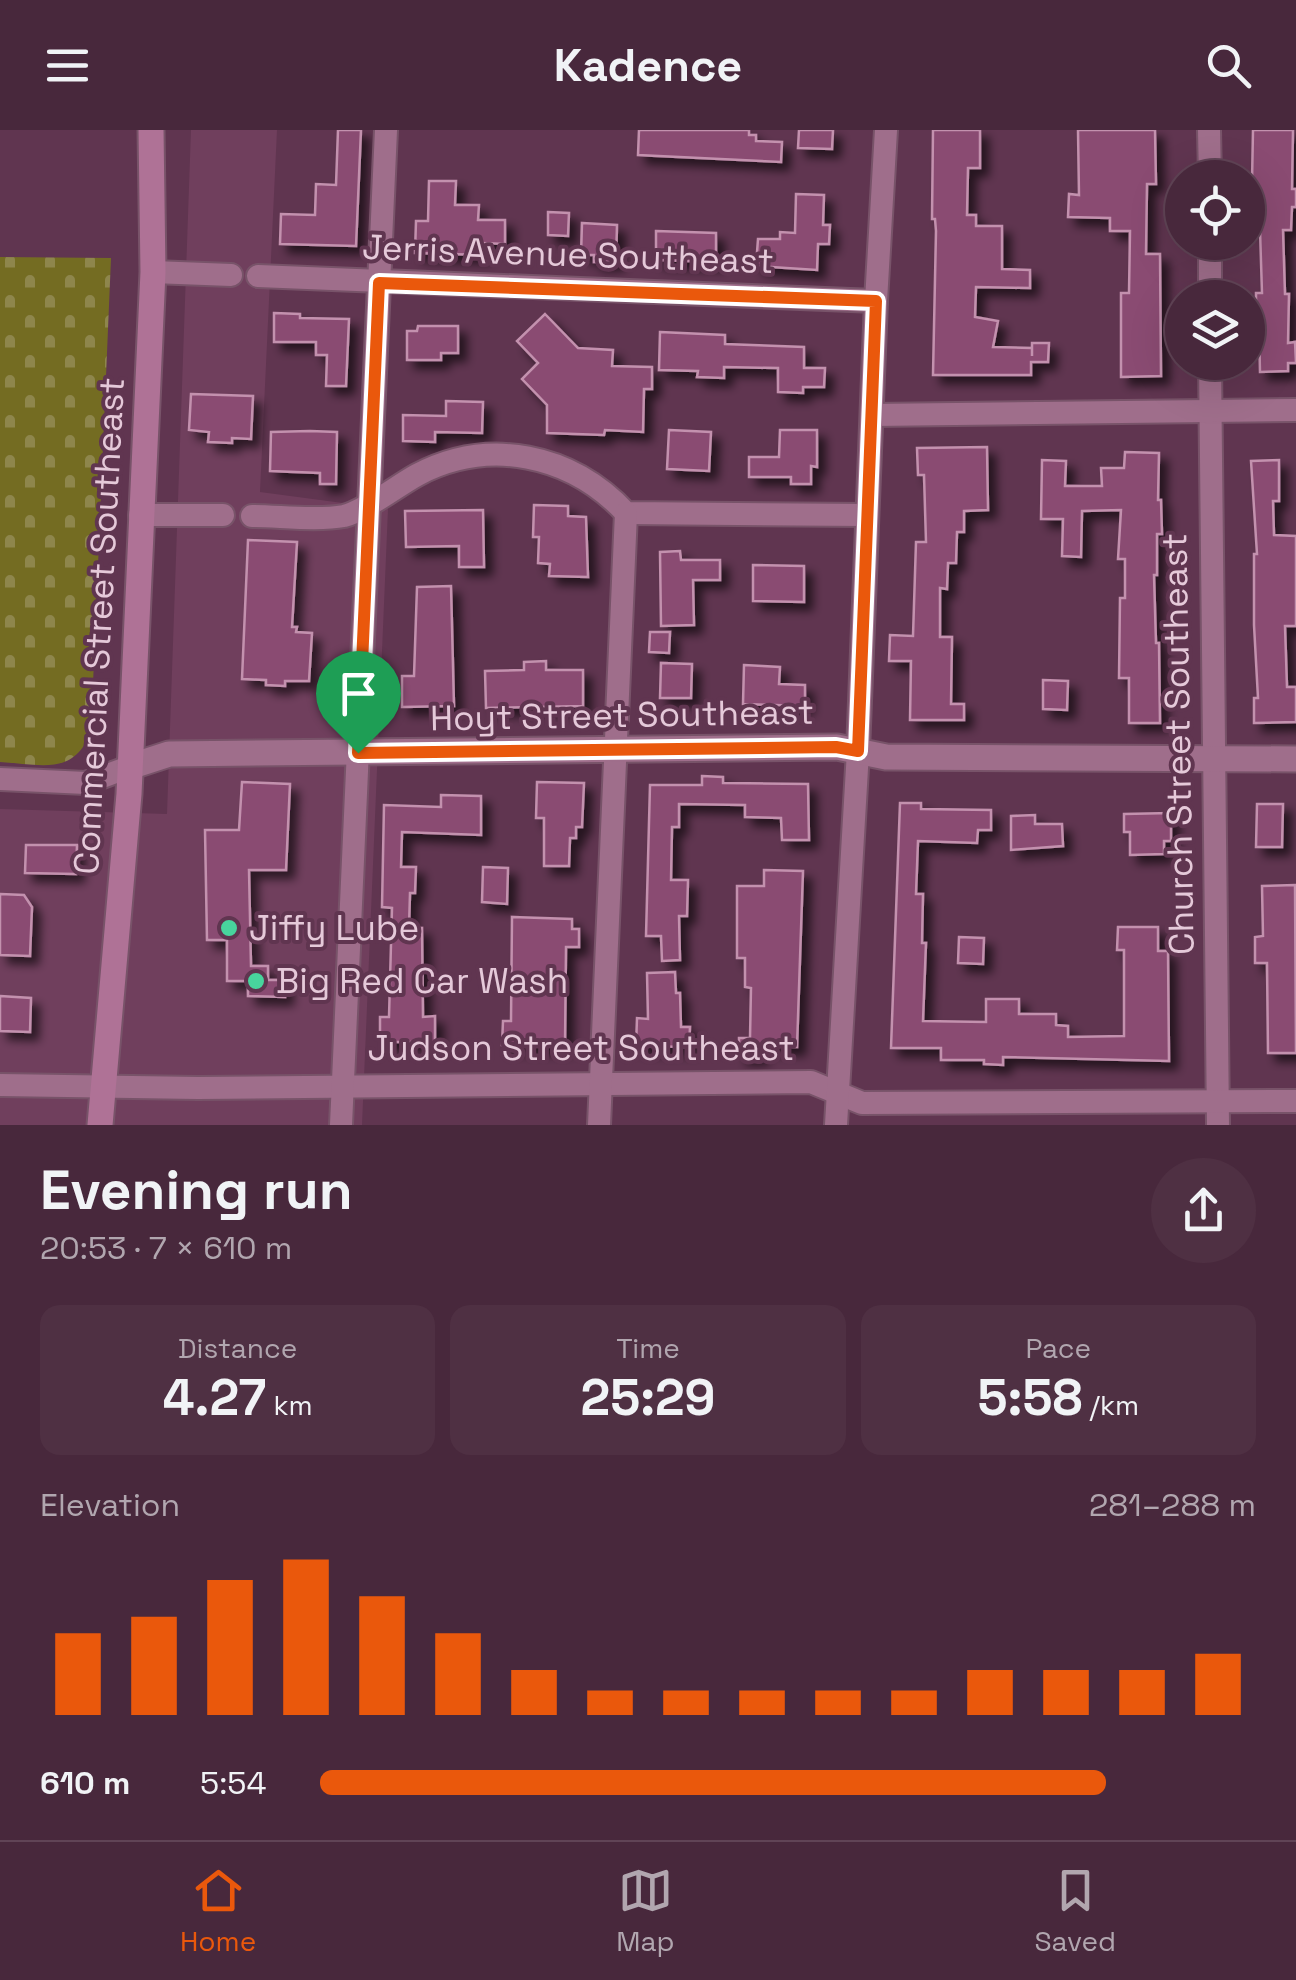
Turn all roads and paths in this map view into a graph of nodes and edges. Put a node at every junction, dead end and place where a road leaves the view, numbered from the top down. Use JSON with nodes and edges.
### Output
{"nodes":[{"id":1,"x":152,"y":130,"type":"edge"},
{"id":2,"x":386,"y":130,"type":"edge"},
{"id":3,"x":886,"y":130,"type":"edge"},
{"id":4,"x":1210,"y":130,"type":"edge"},
{"id":5,"x":1210,"y":160,"type":"edge"},
{"id":6,"x":153,"y":272,"type":"junction"},
{"id":7,"x":231,"y":276,"type":"dead end"},
{"id":8,"x":258,"y":276,"type":"dead end"},
{"id":9,"x":379,"y":283,"type":"junction"},
{"id":10,"x":876,"y":301,"type":"junction"},
{"id":11,"x":1210,"y":380,"type":"edge"},
{"id":12,"x":1296,"y":410,"type":"edge"},
{"id":13,"x":1210,"y":411,"type":"junction"},
{"id":14,"x":872,"y":415,"type":"junction"},
{"id":15,"x":367,"y":504,"type":"junction"},
{"id":16,"x":626,"y":512,"type":"junction"},
{"id":17,"x":140,"y":515,"type":"junction"},
{"id":18,"x":223,"y":515,"type":"dead end"},
{"id":19,"x":867,"y":515,"type":"junction"},
{"id":20,"x":252,"y":516,"type":"dead end"},
{"id":21,"x":616,"y":749,"type":"junction"},
{"id":22,"x":858,"y":751,"type":"junction"},
{"id":23,"x":358,"y":753,"type":"junction"},
{"id":24,"x":1296,"y":759,"type":"edge"},
{"id":25,"x":1212,"y":760,"type":"junction"},
{"id":26,"x":129,"y":767,"type":"junction"},
{"id":27,"x":0,"y":779,"type":"edge"},
{"id":28,"x":342,"y":1084,"type":"junction"},
{"id":29,"x":601,"y":1084,"type":"junction"},
{"id":30,"x":0,"y":1085,"type":"edge"},
{"id":31,"x":101,"y":1088,"type":"junction"},
{"id":32,"x":837,"y":1094,"type":"junction"},
{"id":33,"x":1218,"y":1100,"type":"junction"},
{"id":34,"x":1296,"y":1100,"type":"edge"},
{"id":35,"x":100,"y":1125,"type":"edge"},
{"id":36,"x":341,"y":1125,"type":"edge"},
{"id":37,"x":598,"y":1125,"type":"edge"},
{"id":38,"x":836,"y":1125,"type":"edge"},
{"id":39,"x":1218,"y":1125,"type":"edge"}],
"edges":[{"from":1,"to":6,"type":"main road","name":"Commercial Street Southeast"},
{"from":2,"to":9,"type":"street"},
{"from":3,"to":10,"type":"street"},
{"from":4,"to":5,"type":"street"},
{"from":6,"to":7,"type":"street"},
{"from":6,"to":17,"type":"main road","name":"Commercial Street Southeast"},
{"from":8,"to":9,"type":"street","name":"Jerris Avenue Southeast"},
{"from":9,"to":10,"type":"street","name":"Jerris Avenue Southeast"},
{"from":9,"to":15,"type":"street"},
{"from":10,"to":14,"type":"street"},
{"from":11,"to":13,"type":"street","name":"Church Street Southeast"},
{"from":12,"to":13,"type":"street"},
{"from":13,"to":14,"type":"street"},
{"from":13,"to":25,"type":"street","name":"Church Street Southeast"},
{"from":14,"to":19,"type":"street"},
{"from":15,"to":16,"type":"street"},
{"from":15,"to":20,"type":"street"},
{"from":15,"to":23,"type":"street"},
{"from":16,"to":19,"type":"street"},
{"from":16,"to":21,"type":"street"},
{"from":17,"to":18,"type":"street"},
{"from":17,"to":26,"type":"main road","name":"Commercial Street Southeast"},
{"from":19,"to":22,"type":"street"},
{"from":21,"to":22,"type":"street","name":"Hoyt Street Southeast"},
{"from":21,"to":23,"type":"street","name":"Hoyt Street Southeast"},
{"from":21,"to":29,"type":"street"},
{"from":22,"to":25,"type":"street","name":"Hoyt Street Southeast"},
{"from":22,"to":32,"type":"street"},
{"from":23,"to":26,"type":"street","name":"Hoyt Street Southeast"},
{"from":23,"to":28,"type":"street"},
{"from":24,"to":25,"type":"street","name":"Hoyt Street Southeast"},
{"from":25,"to":33,"type":"street","name":"Church Street Southeast"},
{"from":26,"to":27,"type":"street"},
{"from":26,"to":31,"type":"main road","name":"Commercial Street Southeast"},
{"from":28,"to":29,"type":"street","name":"Judson Street Southeast"},
{"from":28,"to":31,"type":"street","name":"Judson Street Southeast"},
{"from":28,"to":36,"type":"street"},
{"from":29,"to":32,"type":"street","name":"Judson Street Southeast"},
{"from":29,"to":37,"type":"street"},
{"from":30,"to":31,"type":"street","name":"Judson Street Southeast"},
{"from":31,"to":35,"type":"main road","name":"Commercial Street Southeast"},
{"from":32,"to":33,"type":"street","name":"Judson Street Southeast"},
{"from":32,"to":38,"type":"street"},
{"from":33,"to":34,"type":"street","name":"Judson Street Southeast"},
{"from":33,"to":39,"type":"street","name":"Church Street Southeast"}]}
